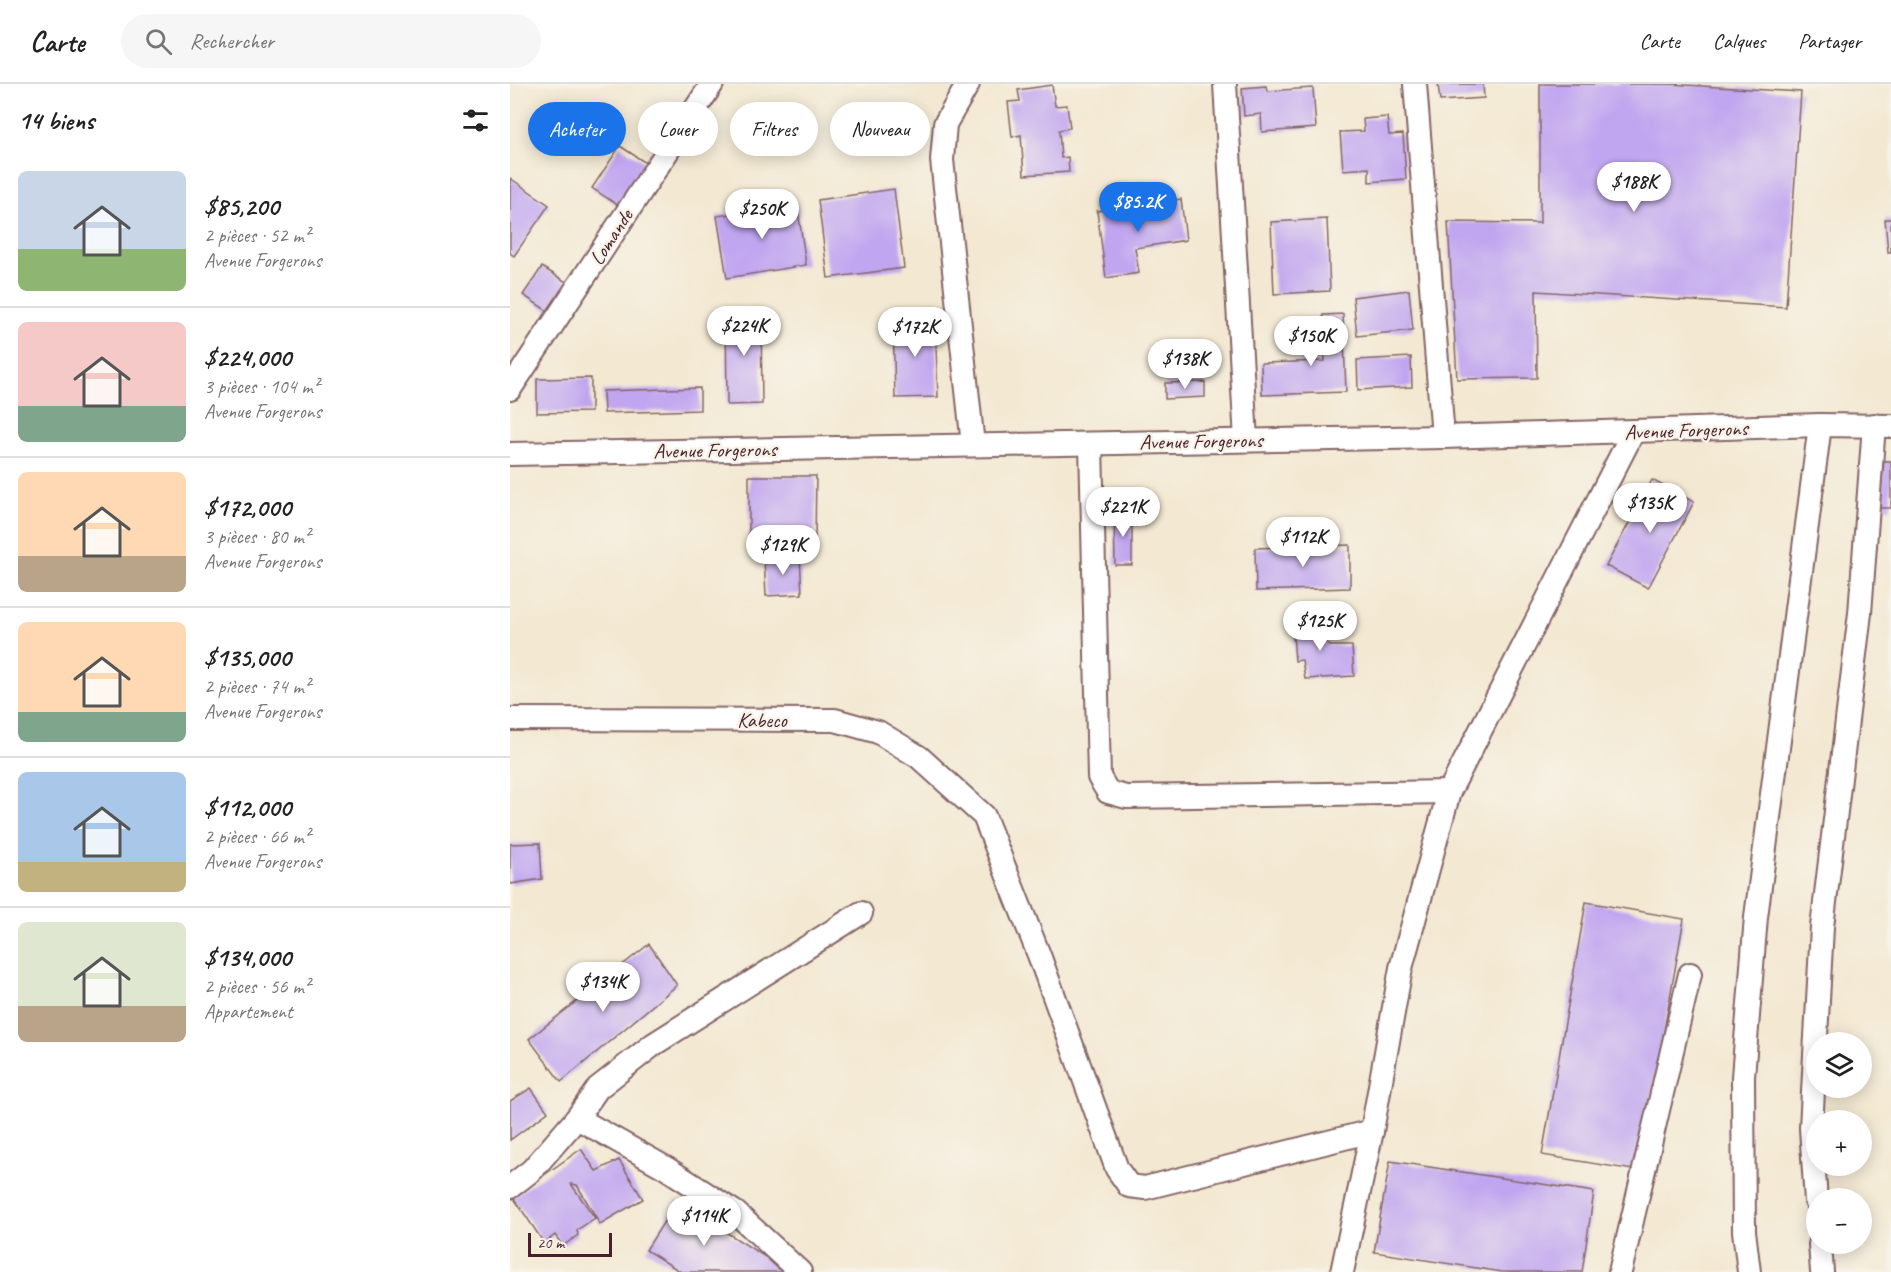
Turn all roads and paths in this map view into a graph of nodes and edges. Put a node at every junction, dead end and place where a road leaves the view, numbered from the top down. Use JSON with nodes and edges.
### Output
{"nodes":[{"id":1,"x":712,"y":84,"type":"edge"},
{"id":2,"x":968,"y":84,"type":"edge"},
{"id":3,"x":1225,"y":84,"type":"edge"},
{"id":4,"x":1415,"y":84,"type":"edge"},
{"id":5,"x":510,"y":389,"type":"edge"},
{"id":6,"x":1820,"y":425,"type":"junction"},
{"id":7,"x":1883,"y":425,"type":"edge"},
{"id":8,"x":1633,"y":432,"type":"junction"},
{"id":9,"x":1443,"y":437,"type":"junction"},
{"id":10,"x":1246,"y":440,"type":"junction"},
{"id":11,"x":1091,"y":444,"type":"junction"},
{"id":12,"x":973,"y":445,"type":"junction"},
{"id":13,"x":510,"y":454,"type":"edge"},
{"id":14,"x":510,"y":719,"type":"edge"},
{"id":15,"x":1449,"y":792,"type":"junction"},
{"id":16,"x":861,"y":913,"type":"dead end"},
{"id":17,"x":1690,"y":974,"type":"dead end"},
{"id":18,"x":577,"y":1118,"type":"junction"},
{"id":19,"x":1372,"y":1131,"type":"junction"},
{"id":20,"x":510,"y":1187,"type":"edge"},
{"id":21,"x":1815,"y":1188,"type":"edge"},
{"id":22,"x":1821,"y":1254,"type":"edge"},
{"id":23,"x":800,"y":1272,"type":"edge"},
{"id":24,"x":1342,"y":1272,"type":"edge"},
{"id":25,"x":1620,"y":1272,"type":"edge"},
{"id":26,"x":1749,"y":1272,"type":"edge"},
{"id":27,"x":1822,"y":1272,"type":"edge"}],
"edges":[{"from":1,"to":5,"type":"street","name":"Lomande"},
{"from":2,"to":12,"type":"street"},
{"from":3,"to":10,"type":"street"},
{"from":4,"to":9,"type":"street"},
{"from":6,"to":7,"type":"street","name":"Avenue Forgerons"},
{"from":6,"to":8,"type":"street","name":"Avenue Forgerons"},
{"from":6,"to":26,"type":"street"},
{"from":7,"to":21,"type":"street"},
{"from":8,"to":9,"type":"street","name":"Avenue Forgerons"},
{"from":8,"to":15,"type":"street"},
{"from":9,"to":10,"type":"street","name":"Avenue Forgerons"},
{"from":10,"to":11,"type":"street","name":"Avenue Forgerons"},
{"from":11,"to":12,"type":"street","name":"Avenue Forgerons"},
{"from":11,"to":15,"type":"street"},
{"from":12,"to":13,"type":"street","name":"Avenue Forgerons"},
{"from":14,"to":19,"type":"street","name":"Kabeco"},
{"from":15,"to":19,"type":"street"},
{"from":16,"to":18,"type":"street"},
{"from":17,"to":25,"type":"street"},
{"from":18,"to":20,"type":"street"},
{"from":18,"to":23,"type":"street"},
{"from":19,"to":24,"type":"street"},
{"from":22,"to":27,"type":"street"}]}
